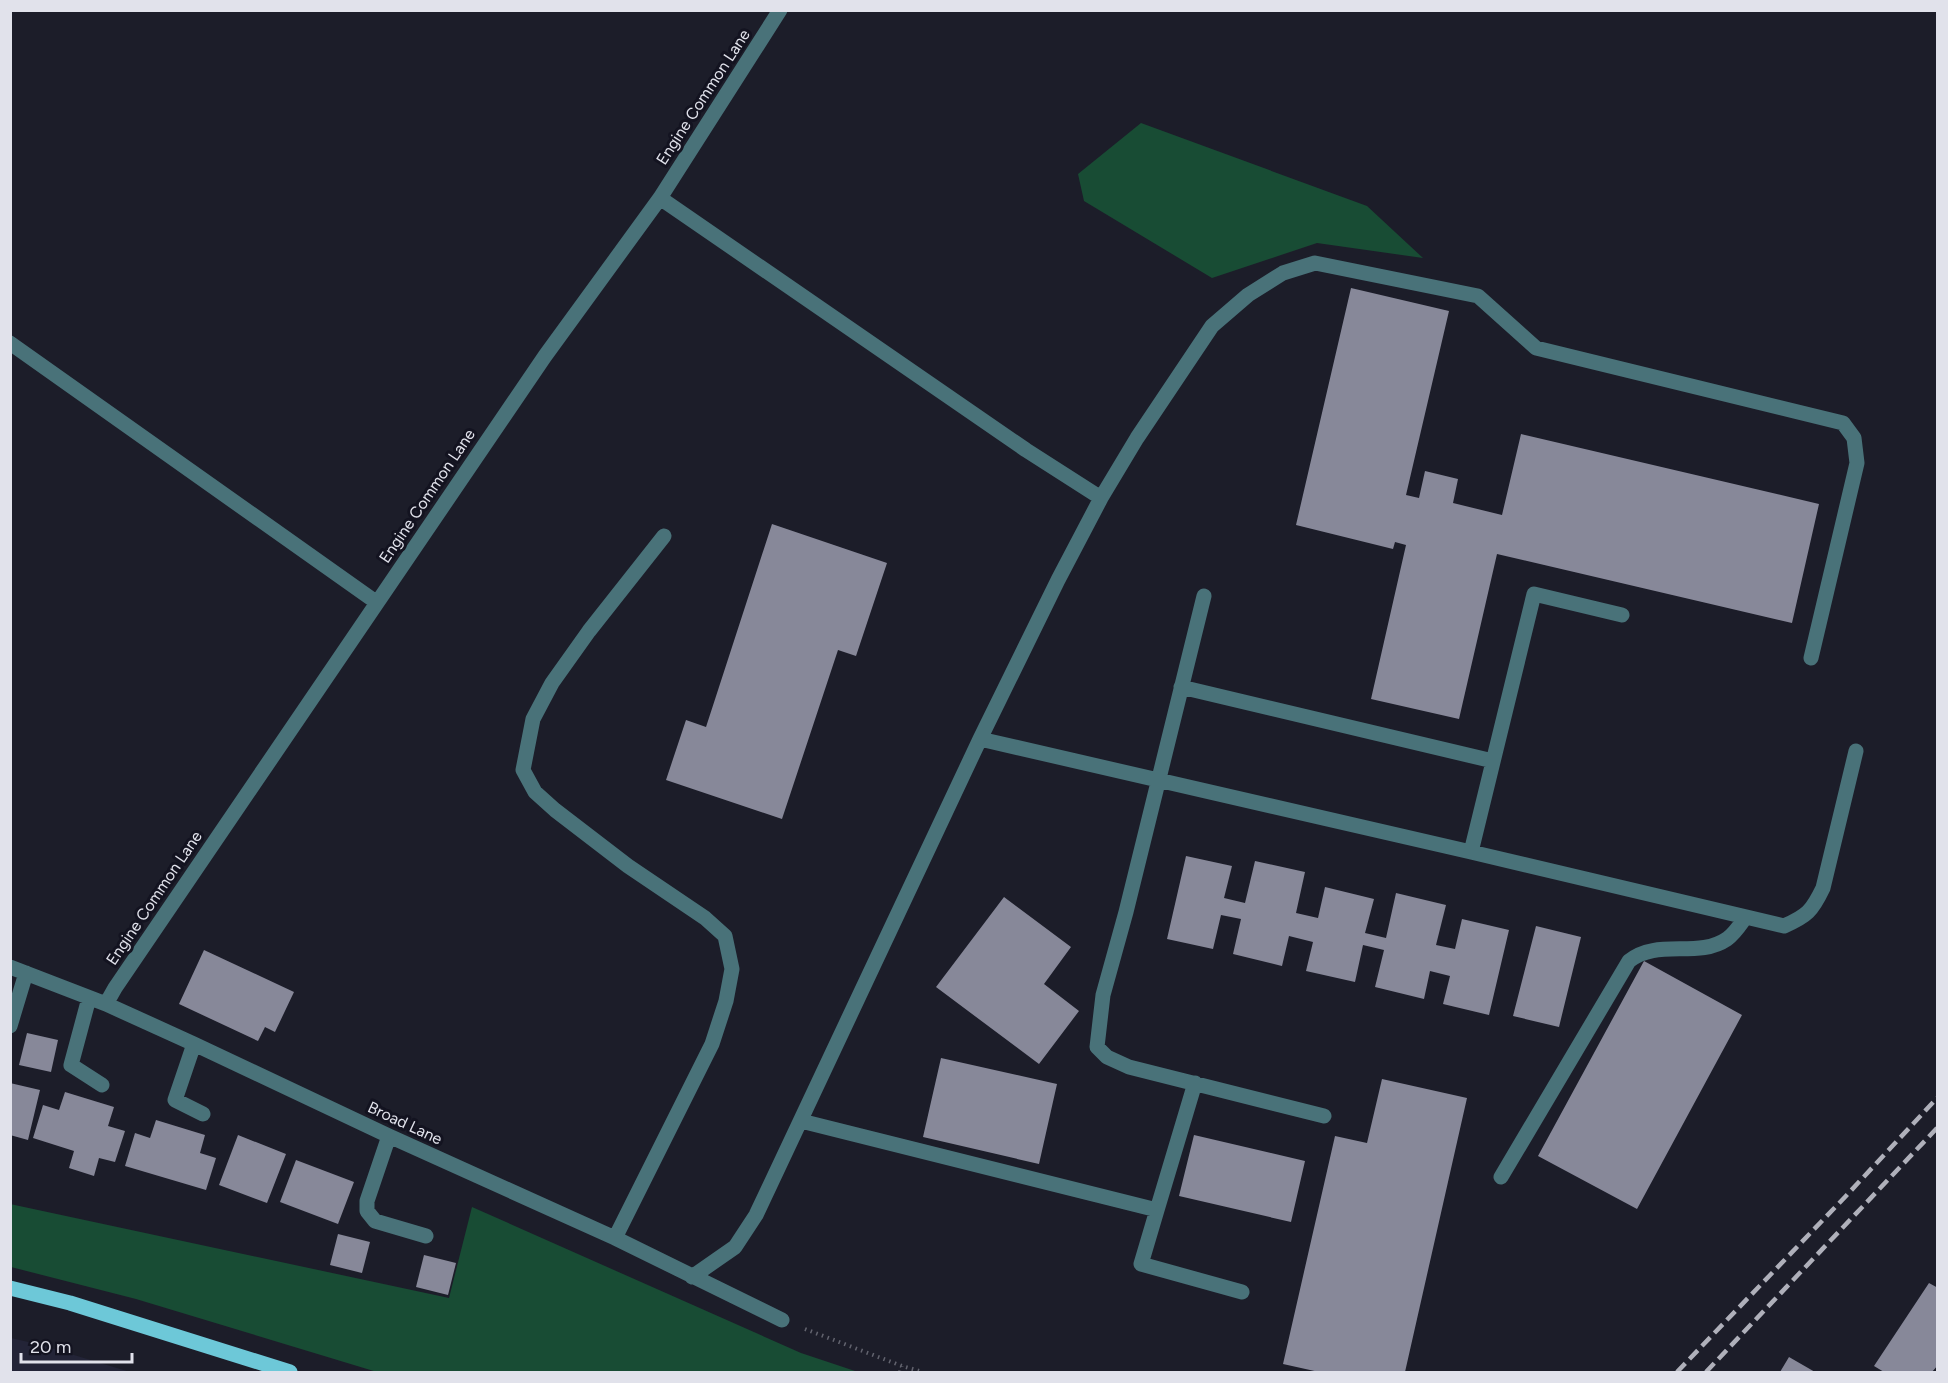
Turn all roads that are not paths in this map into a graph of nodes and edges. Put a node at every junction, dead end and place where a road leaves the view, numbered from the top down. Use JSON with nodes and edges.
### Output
{"nodes":[{"id":1,"x":780,"y":10,"type":"edge"},
{"id":2,"x":660,"y":198,"type":"junction"},
{"id":3,"x":10,"y":343,"type":"edge"},
{"id":4,"x":1101,"y":498,"type":"junction"},
{"id":5,"x":664,"y":536,"type":"dead end"},
{"id":6,"x":1204,"y":596,"type":"dead end"},
{"id":7,"x":376,"y":602,"type":"junction"},
{"id":8,"x":1622,"y":615,"type":"dead end"},
{"id":9,"x":1811,"y":658,"type":"dead end"},
{"id":10,"x":1181,"y":687,"type":"junction"},
{"id":11,"x":980,"y":739,"type":"junction"},
{"id":12,"x":1856,"y":751,"type":"dead end"},
{"id":13,"x":1493,"y":761,"type":"junction"},
{"id":14,"x":1158,"y":780,"type":"junction"},
{"id":15,"x":1471,"y":852,"type":"junction"},
{"id":16,"x":1745,"y":918,"type":"junction"},
{"id":17,"x":10,"y":967,"type":"edge"},
{"id":18,"x":26,"y":973,"type":"junction"},
{"id":19,"x":89,"y":998,"type":"junction"},
{"id":20,"x":106,"y":1004,"type":"junction"},
{"id":21,"x":10,"y":1026,"type":"edge"},
{"id":22,"x":194,"y":1044,"type":"junction"},
{"id":23,"x":1195,"y":1083,"type":"junction"},
{"id":24,"x":102,"y":1085,"type":"dead end"},
{"id":25,"x":203,"y":1114,"type":"dead end"},
{"id":26,"x":1324,"y":1116,"type":"dead end"},
{"id":27,"x":801,"y":1121,"type":"junction"},
{"id":28,"x":389,"y":1136,"type":"junction"},
{"id":29,"x":1501,"y":1177,"type":"dead end"},
{"id":30,"x":1157,"y":1210,"type":"junction"},
{"id":31,"x":426,"y":1236,"type":"dead end"},
{"id":32,"x":615,"y":1238,"type":"junction"},
{"id":33,"x":692,"y":1277,"type":"junction"},
{"id":34,"x":10,"y":1288,"type":"edge"},
{"id":35,"x":1242,"y":1292,"type":"dead end"},
{"id":36,"x":782,"y":1320,"type":"road end"},
{"id":37,"x":290,"y":1372,"type":"edge"}],
"edges":[{"from":1,"to":2,"type":"street","name":"Engine Common Lane"},
{"from":2,"to":4,"type":"street"},
{"from":2,"to":7,"type":"street","name":"Engine Common Lane"},
{"from":3,"to":7,"type":"street"},
{"from":4,"to":9,"type":"street"},
{"from":4,"to":11,"type":"street"},
{"from":5,"to":32,"type":"street"},
{"from":6,"to":10,"type":"street"},
{"from":7,"to":20,"type":"street","name":"Engine Common Lane"},
{"from":8,"to":13,"type":"street"},
{"from":10,"to":13,"type":"street"},
{"from":10,"to":14,"type":"street"},
{"from":11,"to":14,"type":"street"},
{"from":11,"to":27,"type":"street"},
{"from":12,"to":16,"type":"street"},
{"from":13,"to":15,"type":"street"},
{"from":14,"to":15,"type":"street"},
{"from":14,"to":23,"type":"street"},
{"from":15,"to":16,"type":"street"},
{"from":16,"to":29,"type":"street"},
{"from":17,"to":18,"type":"street","name":"Broad Lane"},
{"from":18,"to":19,"type":"street","name":"Broad Lane"},
{"from":18,"to":21,"type":"street"},
{"from":19,"to":20,"type":"street","name":"Broad Lane"},
{"from":19,"to":24,"type":"street"},
{"from":20,"to":22,"type":"street","name":"Broad Lane"},
{"from":22,"to":25,"type":"street"},
{"from":22,"to":28,"type":"street","name":"Broad Lane"},
{"from":23,"to":26,"type":"street"},
{"from":23,"to":30,"type":"street"},
{"from":27,"to":30,"type":"street"},
{"from":27,"to":33,"type":"street"},
{"from":28,"to":31,"type":"street"},
{"from":28,"to":32,"type":"street","name":"Broad Lane"},
{"from":30,"to":35,"type":"street"},
{"from":32,"to":33,"type":"street","name":"Broad Lane"},
{"from":33,"to":36,"type":"street","name":"Broad Lane"},
{"from":34,"to":37,"type":"main road"}]}
